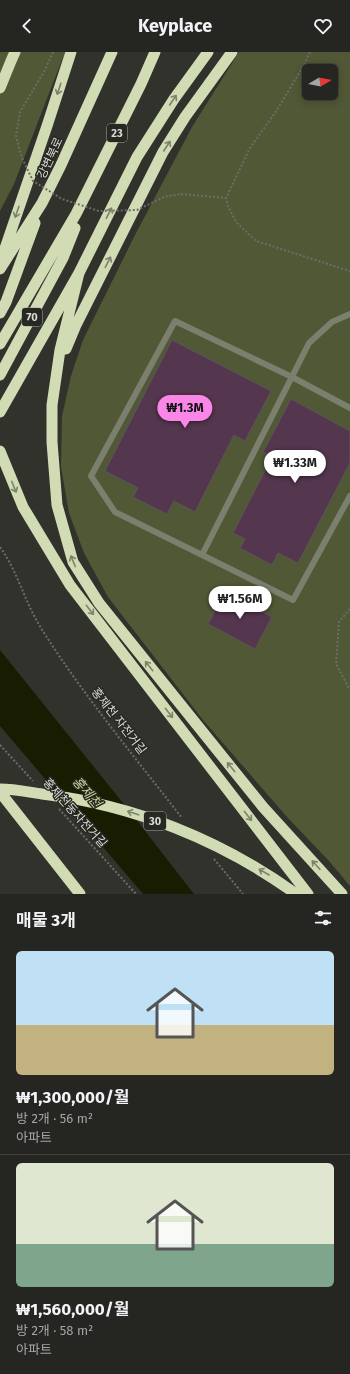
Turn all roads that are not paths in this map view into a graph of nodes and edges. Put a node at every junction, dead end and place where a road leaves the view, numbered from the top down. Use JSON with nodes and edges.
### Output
{"nodes":[{"id":1,"x":112,"y":52,"type":"edge"},
{"id":2,"x":155,"y":52,"type":"edge"},
{"id":3,"x":161,"y":52,"type":"edge"},
{"id":4,"x":208,"y":52,"type":"edge"},
{"id":5,"x":232,"y":52,"type":"edge"},
{"id":6,"x":70,"y":53,"type":"edge"},
{"id":7,"x":13,"y":55,"type":"edge"},
{"id":8,"x":141,"y":84,"type":"junction"},
{"id":9,"x":0,"y":88,"type":"edge"},
{"id":10,"x":92,"y":183,"type":"junction"},
{"id":11,"x":42,"y":203,"type":"junction"},
{"id":12,"x":0,"y":262,"type":"edge"},
{"id":13,"x":0,"y":269,"type":"edge"},
{"id":14,"x":79,"y":273,"type":"junction"},
{"id":15,"x":0,"y":313,"type":"edge"},
{"id":16,"x":350,"y":314,"type":"edge"},
{"id":17,"x":0,"y":344,"type":"edge"},
{"id":18,"x":0,"y":375,"type":"edge"},
{"id":19,"x":292,"y":376,"type":"junction"},
{"id":20,"x":52,"y":405,"type":"junction"},
{"id":21,"x":350,"y":408,"type":"edge"},
{"id":22,"x":0,"y":412,"type":"edge"},
{"id":23,"x":0,"y":451,"type":"edge"},
{"id":24,"x":350,"y":496,"type":"edge"},
{"id":25,"x":202,"y":555,"type":"junction"},
{"id":26,"x":0,"y":788,"type":"edge"},
{"id":27,"x":0,"y":792,"type":"edge"},
{"id":28,"x":14,"y":809,"type":"junction"},
{"id":29,"x":80,"y":894,"type":"edge"},
{"id":30,"x":296,"y":894,"type":"edge"},
{"id":31,"x":308,"y":894,"type":"edge"},
{"id":32,"x":342,"y":894,"type":"edge"}],
"edges":[{"from":1,"to":11,"type":"highway","name":"강변북로"},
{"from":2,"to":8,"type":"highway","number":"23"},
{"from":3,"to":8,"type":"highway"},
{"from":14,"to":4,"type":"highway","one_way":true},
{"from":20,"to":5,"type":"highway","one_way":true},
{"from":6,"to":12,"type":"highway","one_way":true},
{"from":7,"to":9,"type":"highway"},
{"from":8,"to":10,"type":"highway","number":"23"},
{"from":10,"to":17,"type":"highway","number":"23"},
{"from":10,"to":18,"type":"highway","number":"70"},
{"from":11,"to":13,"type":"highway","name":"강변북로"},
{"from":11,"to":15,"type":"highway"},
{"from":14,"to":20,"type":"highway"},
{"from":14,"to":22,"type":"highway"},
{"from":16,"to":19,"type":"lane"},
{"from":19,"to":21,"type":"lane"},
{"from":19,"to":25,"type":"lane"},
{"from":19,"to":25,"type":"lane"},
{"from":32,"to":20,"type":"highway","one_way":true},
{"from":23,"to":31,"type":"highway","one_way":true},
{"from":24,"to":25,"type":"lane"},
{"from":26,"to":28,"type":"highway"},
{"from":30,"to":26,"type":"highway","number":"30","one_way":true,"bridge":true},
{"from":27,"to":28,"type":"highway"},
{"from":28,"to":29,"type":"highway"}]}
